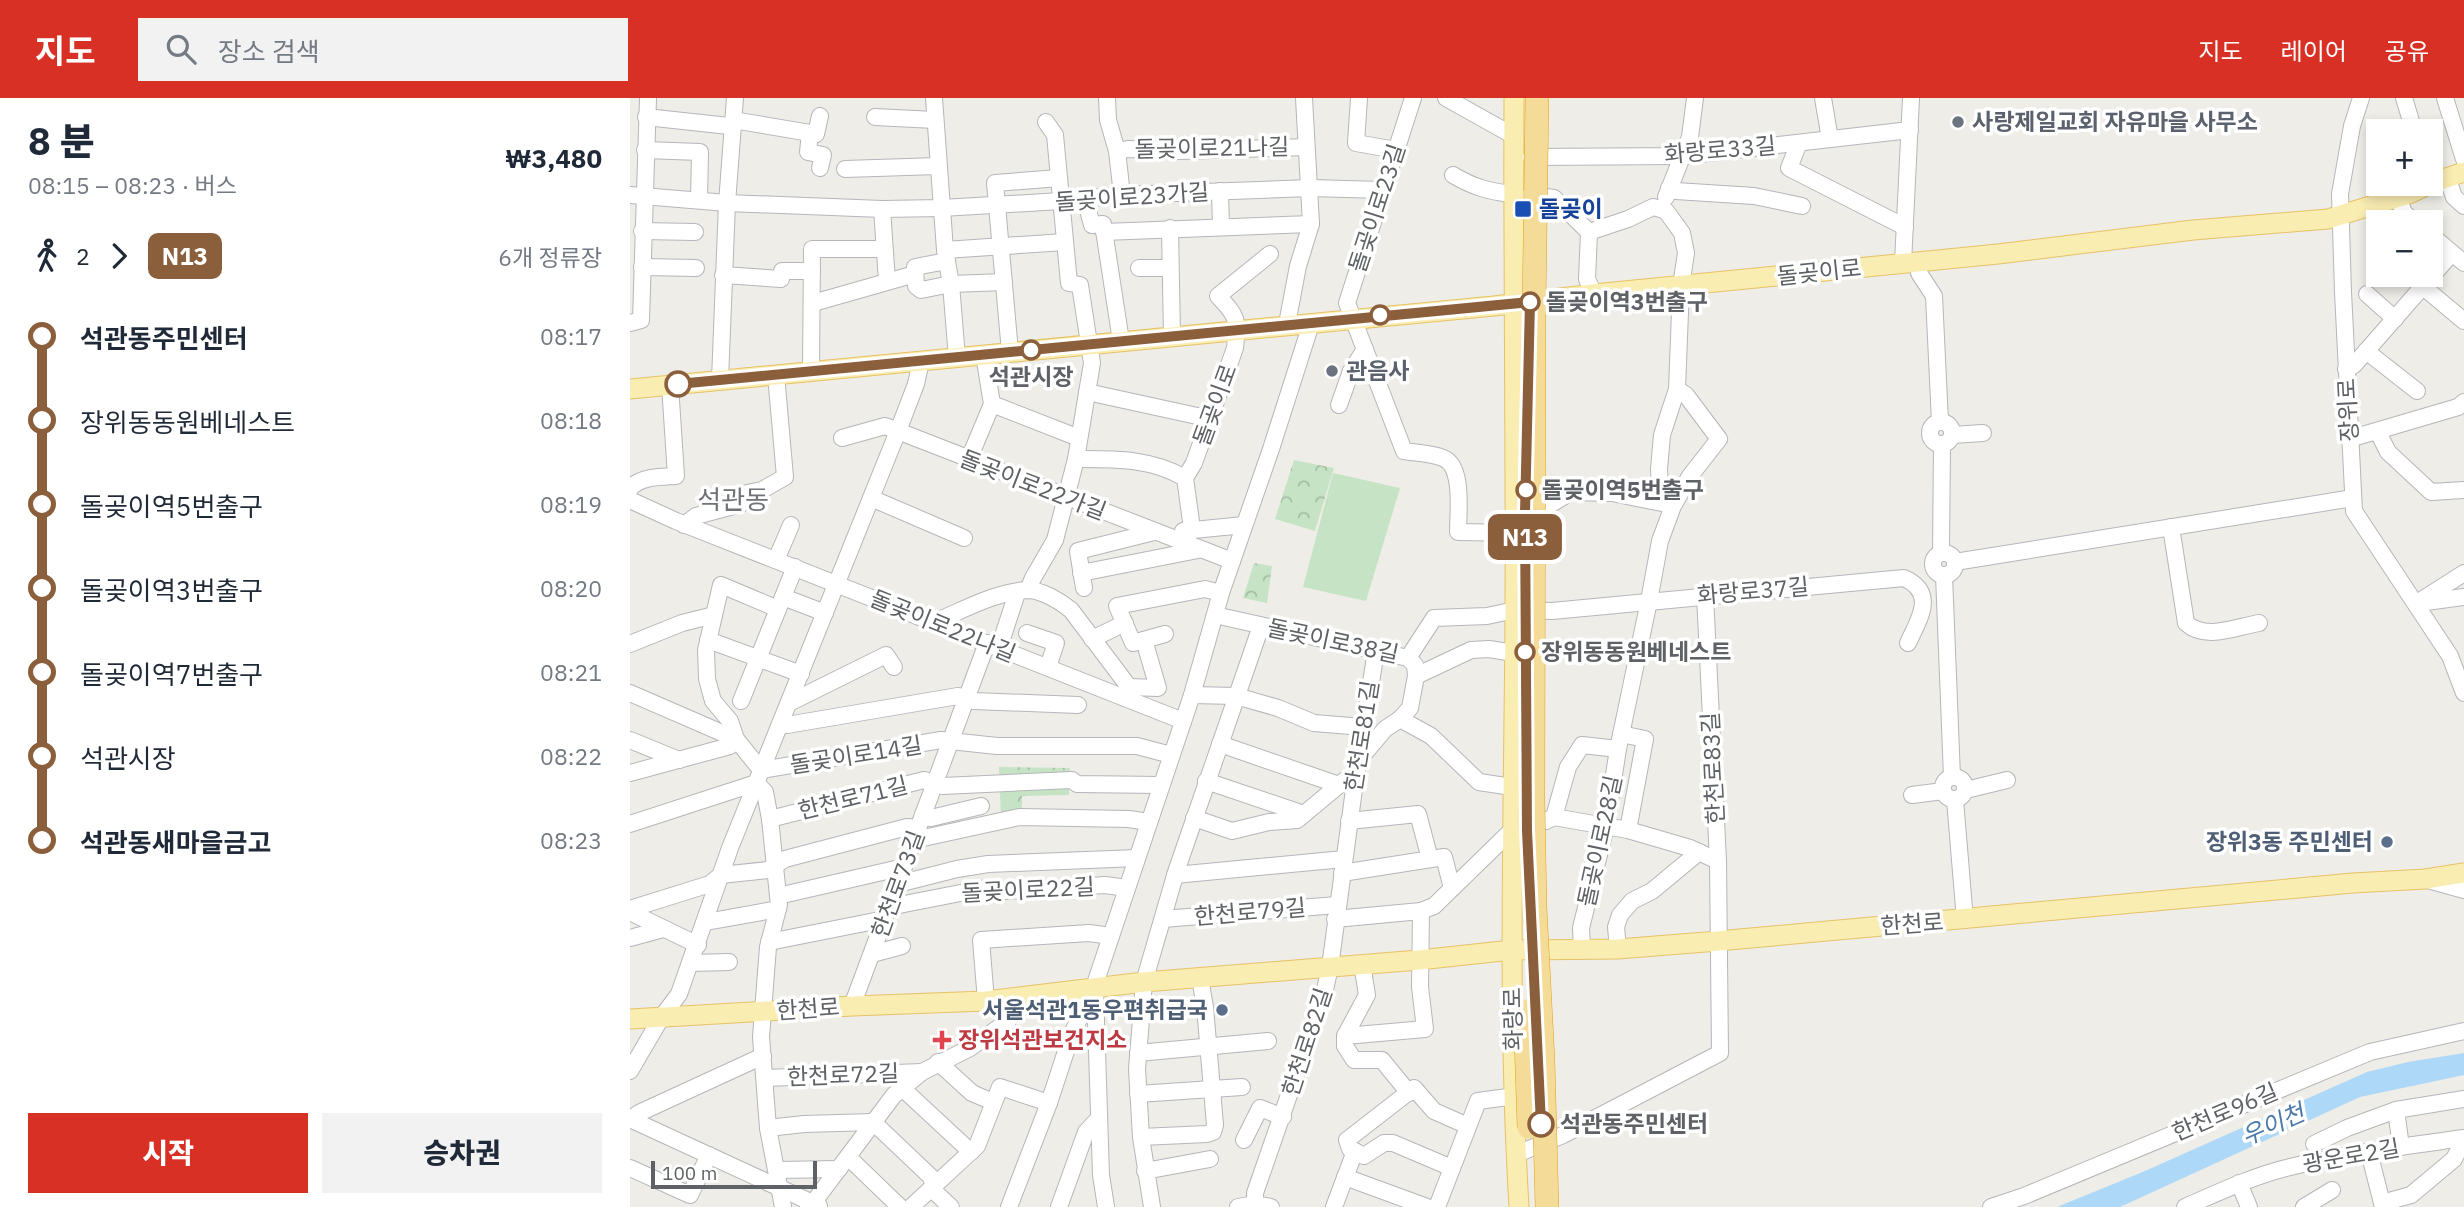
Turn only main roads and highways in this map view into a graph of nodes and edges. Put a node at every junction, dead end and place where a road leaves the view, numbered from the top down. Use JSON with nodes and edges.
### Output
{"nodes":[{"id":1,"x":1514,"y":98,"type":"edge"},
{"id":2,"x":1524,"y":98,"type":"edge"},
{"id":3,"x":1534,"y":98,"type":"edge"},
{"id":4,"x":1522,"y":195,"type":"junction"},
{"id":5,"x":2400,"y":196,"type":"edge"},
{"id":6,"x":1521,"y":303,"type":"junction"},
{"id":7,"x":630,"y":389,"type":"edge"},
{"id":8,"x":1520,"y":610,"type":"junction"},
{"id":9,"x":1519,"y":831,"type":"junction"},
{"id":10,"x":2464,"y":873,"type":"edge"},
{"id":11,"x":1521,"y":903,"type":"junction"},
{"id":12,"x":1532,"y":949,"type":"junction"},
{"id":13,"x":1512,"y":950,"type":"junction"},
{"id":14,"x":630,"y":1019,"type":"edge"},
{"id":15,"x":1520,"y":1205,"type":"edge"},
{"id":16,"x":1545,"y":1207,"type":"edge"}],
"edges":[{"from":1,"to":4,"type":"main road","name":"화랑로"},
{"from":2,"to":15,"type":"highway","bridge":true},
{"from":3,"to":4,"type":"main road","name":"화랑로"},
{"from":3,"to":16,"type":"highway","bridge":true},
{"from":4,"to":6,"type":"main road","name":"화랑로"},
{"from":5,"to":6,"type":"main road","name":"돌곶이로"},
{"from":6,"to":7,"type":"main road","name":"돌곶이로"},
{"from":6,"to":8,"type":"main road","name":"화랑로"},
{"from":6,"to":8,"type":"main road","name":"화랑로"},
{"from":8,"to":9,"type":"main road","name":"화랑로"},
{"from":8,"to":9,"type":"main road","name":"화랑로"},
{"from":9,"to":11,"type":"main road","name":"화랑로"},
{"from":10,"to":12,"type":"main road","name":"한천로"},
{"from":11,"to":12,"type":"main road","name":"화랑로"},
{"from":11,"to":13,"type":"main road","name":"화랑로"},
{"from":12,"to":13,"type":"main road","name":"한천로"},
{"from":12,"to":16,"type":"main road","name":"화랑로"},
{"from":13,"to":14,"type":"main road","name":"한천로"},
{"from":13,"to":15,"type":"main road","name":"화랑로"}]}
